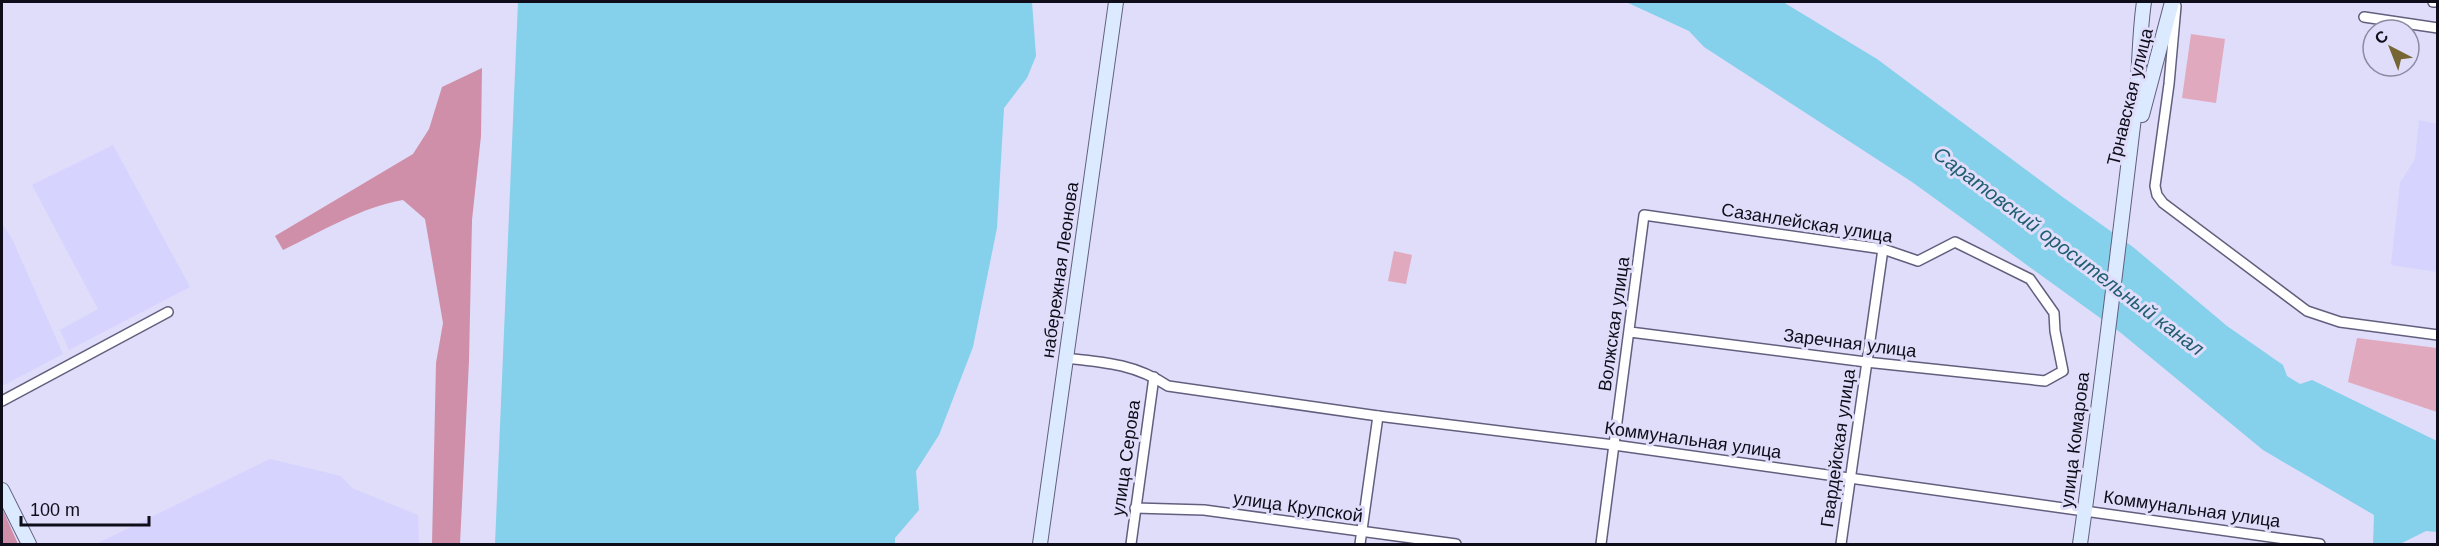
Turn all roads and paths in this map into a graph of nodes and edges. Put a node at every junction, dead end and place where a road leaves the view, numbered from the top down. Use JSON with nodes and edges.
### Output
{"nodes":[{"id":1,"x":1116,"y":2,"type":"edge"},
{"id":2,"x":2144,"y":2,"type":"edge"},
{"id":3,"x":2174,"y":2,"type":"edge"},
{"id":4,"x":2364,"y":17,"type":"dead end"},
{"id":5,"x":2141,"y":23,"type":"junction"},
{"id":6,"x":2166,"y":27,"type":"junction"},
{"id":7,"x":2438,"y":27,"type":"edge"},
{"id":8,"x":2150,"y":81,"type":"junction"},
{"id":9,"x":2169,"y":84,"type":"junction"},
{"id":10,"x":2125,"y":191,"type":"junction"},
{"id":11,"x":1644,"y":215,"type":"joint"},
{"id":12,"x":1883,"y":249,"type":"junction"},
{"id":13,"x":168,"y":312,"type":"dead end"},
{"id":14,"x":1630,"y":332,"type":"junction"},
{"id":15,"x":2438,"y":335,"type":"edge"},
{"id":16,"x":1065,"y":358,"type":"junction"},
{"id":17,"x":1866,"y":362,"type":"junction"},
{"id":18,"x":2063,"y":371,"type":"joint"},
{"id":19,"x":1154,"y":377,"type":"junction"},
{"id":20,"x":2,"y":401,"type":"edge"},
{"id":21,"x":1378,"y":416,"type":"junction"},
{"id":22,"x":1614,"y":445,"type":"junction"},
{"id":23,"x":1850,"y":479,"type":"junction"},
{"id":24,"x":2,"y":490,"type":"edge"},
{"id":25,"x":1136,"y":508,"type":"junction"},
{"id":26,"x":2085,"y":511,"type":"junction"},
{"id":27,"x":1362,"y":532,"type":"junction"},
{"id":28,"x":29,"y":544,"type":"edge"},
{"id":29,"x":1040,"y":544,"type":"edge"},
{"id":30,"x":1131,"y":544,"type":"edge"},
{"id":31,"x":1360,"y":544,"type":"edge"},
{"id":32,"x":1456,"y":544,"type":"edge"},
{"id":33,"x":1601,"y":544,"type":"edge"},
{"id":34,"x":1841,"y":544,"type":"edge"},
{"id":35,"x":2079,"y":544,"type":"edge"},
{"id":36,"x":2320,"y":544,"type":"edge"}],
"edges":[{"from":1,"to":16,"type":"main road","name":"набережная Леонова"},
{"from":2,"to":5,"type":"main road","name":"Трнавская улица"},
{"from":3,"to":6,"type":"main road","name":"Трнавская улица"},
{"from":3,"to":9,"type":"street"},
{"from":4,"to":7,"type":"street"},
{"from":5,"to":6,"type":"main road"},
{"from":5,"to":10,"type":"main road","name":"Трнавская улица"},
{"from":6,"to":8,"type":"main road","name":"Трнавская улица"},
{"from":8,"to":9,"type":"street"},
{"from":8,"to":10,"type":"main road","name":"Трнавская улица"},
{"from":9,"to":15,"type":"street"},
{"from":10,"to":26,"type":"main road","name":"улица Комарова"},
{"from":11,"to":12,"type":"street","name":"Сазанлейская улица"},
{"from":11,"to":14,"type":"street","name":"Волжская улица"},
{"from":12,"to":17,"type":"street","name":"Гвардейская улица"},
{"from":12,"to":18,"type":"street","name":"Сазанлейская улица"},
{"from":13,"to":20,"type":"street"},
{"from":14,"to":17,"type":"street","name":"Заречная улица"},
{"from":14,"to":22,"type":"street","name":"Волжская улица"},
{"from":16,"to":19,"type":"street","name":"Коммунальная улица"},
{"from":16,"to":29,"type":"main road","name":"набережная Леонова"},
{"from":17,"to":18,"type":"street","name":"Заречная улица"},
{"from":17,"to":23,"type":"street","name":"Гвардейская улица"},
{"from":19,"to":21,"type":"street","name":"Коммунальная улица"},
{"from":19,"to":25,"type":"street","name":"улица Серова"},
{"from":21,"to":22,"type":"street","name":"Коммунальная улица"},
{"from":21,"to":27,"type":"street"},
{"from":22,"to":23,"type":"street","name":"Коммунальная улица"},
{"from":22,"to":33,"type":"street","name":"Волжская улица"},
{"from":23,"to":26,"type":"street","name":"Коммунальная улица"},
{"from":23,"to":34,"type":"street","name":"Гвардейская улица"},
{"from":24,"to":28,"type":"main road"},
{"from":25,"to":27,"type":"street","name":"улица Крупской"},
{"from":25,"to":30,"type":"street","name":"улица Серова"},
{"from":26,"to":35,"type":"main road","name":"улица Комарова"},
{"from":26,"to":36,"type":"street","name":"Коммунальная улица"},
{"from":27,"to":31,"type":"street"},
{"from":27,"to":32,"type":"street","name":"улица Крупской"}]}
